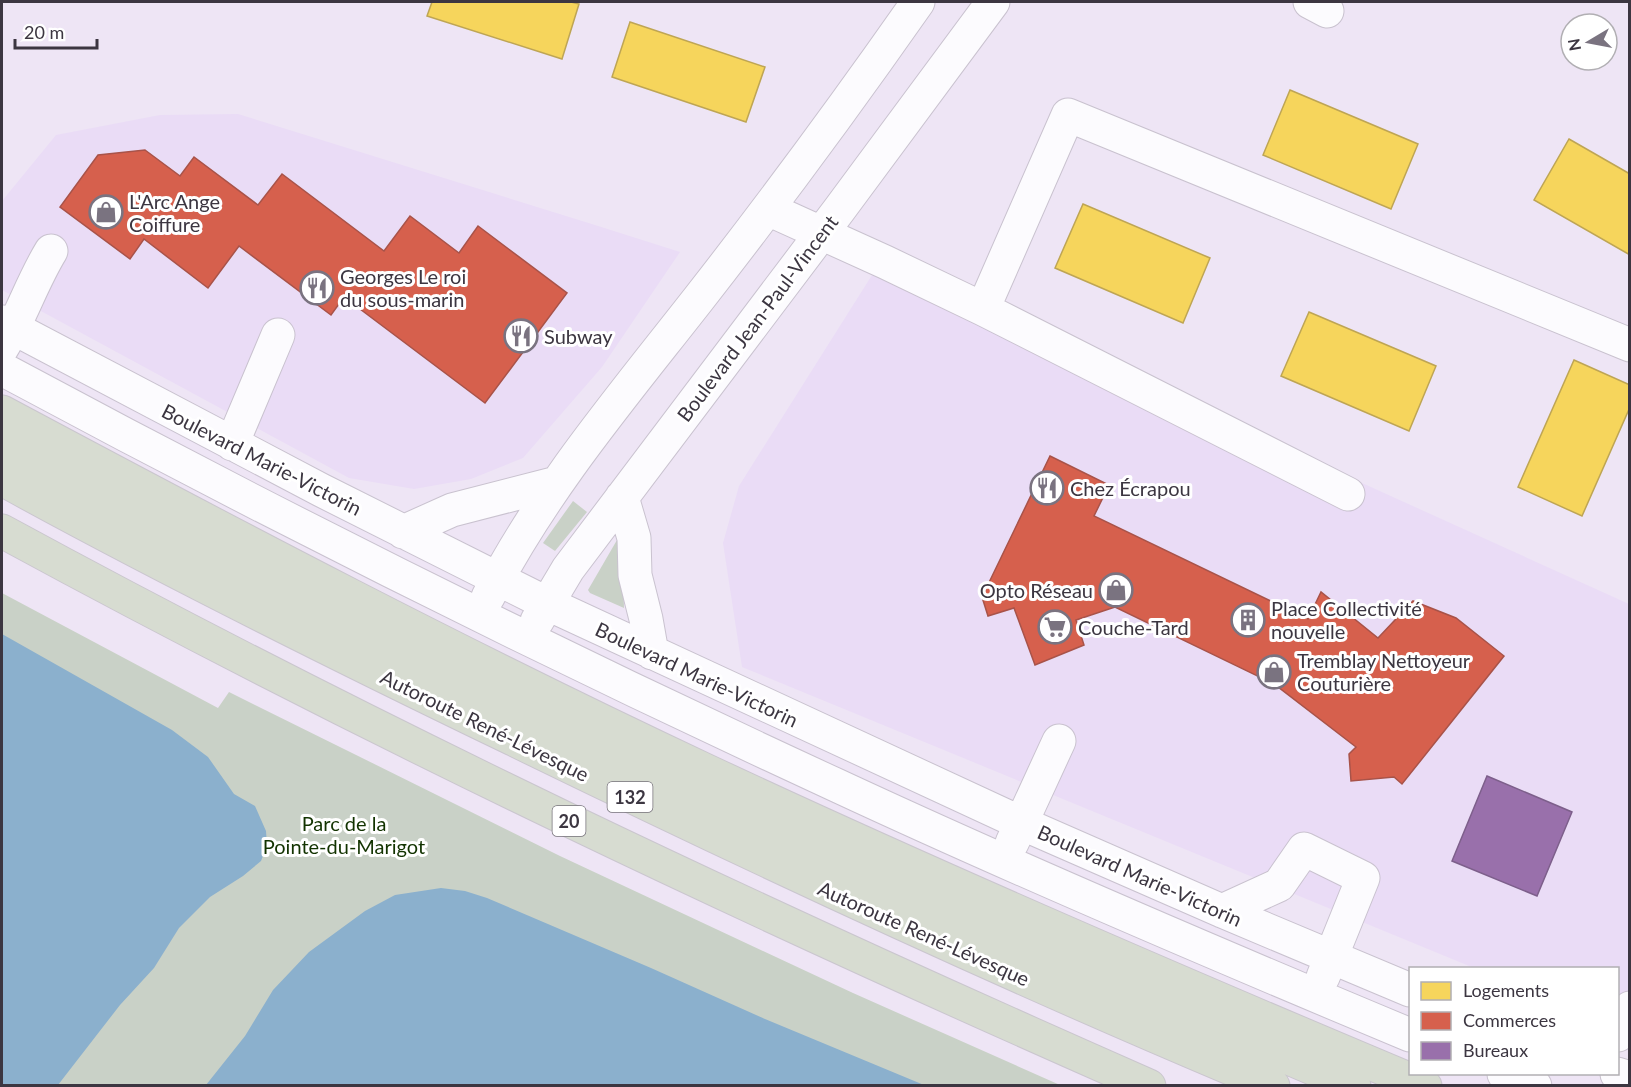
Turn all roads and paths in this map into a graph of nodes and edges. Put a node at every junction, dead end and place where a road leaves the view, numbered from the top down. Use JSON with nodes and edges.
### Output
{"nodes":[{"id":1,"x":918,"y":2,"type":"edge"},
{"id":2,"x":993,"y":2,"type":"edge"},
{"id":3,"x":768,"y":209,"type":"junction"},
{"id":4,"x":821,"y":234,"type":"junction"},
{"id":5,"x":51,"y":251,"type":"dead end"},
{"id":6,"x":982,"y":309,"type":"junction"},
{"id":7,"x":6,"y":333,"type":"edge"},
{"id":8,"x":278,"y":335,"type":"dead end"},
{"id":9,"x":1629,"y":345,"type":"edge"},
{"id":10,"x":2,"y":369,"type":"edge"},
{"id":11,"x":2,"y":412,"type":"edge"},
{"id":12,"x":2,"y":443,"type":"edge"},
{"id":13,"x":232,"y":444,"type":"junction"},
{"id":14,"x":2,"y":479,"type":"edge"},
{"id":15,"x":557,"y":483,"type":"junction"},
{"id":16,"x":1348,"y":494,"type":"dead end"},
{"id":17,"x":622,"y":496,"type":"junction"},
{"id":18,"x":2,"y":531,"type":"edge"},
{"id":19,"x":403,"y":532,"type":"junction"},
{"id":20,"x":497,"y":579,"type":"junction"},
{"id":21,"x":546,"y":603,"type":"junction"},
{"id":22,"x":479,"y":615,"type":"junction"},
{"id":23,"x":528,"y":639,"type":"junction"},
{"id":24,"x":652,"y":653,"type":"junction"},
{"id":25,"x":1059,"y":741,"type":"dead end"},
{"id":26,"x":1021,"y":823,"type":"junction"},
{"id":27,"x":1004,"y":861,"type":"junction"},
{"id":28,"x":1222,"y":911,"type":"junction"},
{"id":29,"x":1330,"y":957,"type":"junction"},
{"id":30,"x":1409,"y":990,"type":"edge"},
{"id":31,"x":1315,"y":995,"type":"junction"},
{"id":32,"x":1629,"y":1008,"type":"edge"},
{"id":33,"x":1619,"y":1030,"type":"edge"},
{"id":34,"x":1409,"y":1035,"type":"edge"},
{"id":35,"x":1507,"y":1075,"type":"edge"},
{"id":36,"x":1149,"y":1086,"type":"edge"},
{"id":37,"x":1273,"y":1086,"type":"edge"},
{"id":38,"x":1354,"y":1086,"type":"edge"},
{"id":39,"x":1425,"y":1086,"type":"edge"},
{"id":40,"x":1535,"y":1086,"type":"edge"}],
"edges":[{"from":1,"to":3,"type":"street"},
{"from":2,"to":4,"type":"street","name":"Boulevard Jean-Paul-Vincent"},
{"from":3,"to":4,"type":"street"},
{"from":3,"to":15,"type":"street"},
{"from":4,"to":6,"type":"street"},
{"from":4,"to":17,"type":"street","name":"Boulevard Jean-Paul-Vincent"},
{"from":5,"to":7,"type":"street"},
{"from":6,"to":9,"type":"street"},
{"from":6,"to":16,"type":"street"},
{"from":7,"to":13,"type":"street","name":"Boulevard Marie-Victorin"},
{"from":8,"to":13,"type":"street"},
{"from":10,"to":22,"type":"street","name":"Boulevard Marie-Victorin"},
{"from":11,"to":39,"type":"highway"},
{"from":12,"to":38,"type":"highway"},
{"from":13,"to":19,"type":"street","name":"Boulevard Marie-Victorin"},
{"from":14,"to":37,"type":"highway","name":"Autoroute René-Lévesque","number":"132"},
{"from":15,"to":19,"type":"street"},
{"from":15,"to":20,"type":"street"},
{"from":17,"to":21,"type":"street","name":"Boulevard Jean-Paul-Vincent"},
{"from":17,"to":24,"type":"street"},
{"from":18,"to":36,"type":"highway","number":"20"},
{"from":19,"to":20,"type":"street","name":"Boulevard Marie-Victorin"},
{"from":20,"to":21,"type":"street","name":"Boulevard Marie-Victorin"},
{"from":20,"to":22,"type":"street"},
{"from":21,"to":23,"type":"street","name":"Boulevard Jean-Paul-Vincent"},
{"from":21,"to":24,"type":"street","name":"Boulevard Marie-Victorin"},
{"from":22,"to":23,"type":"street","name":"Boulevard Marie-Victorin"},
{"from":23,"to":27,"type":"street","name":"Boulevard Marie-Victorin"},
{"from":24,"to":26,"type":"street","name":"Boulevard Marie-Victorin"},
{"from":25,"to":26,"type":"street"},
{"from":26,"to":27,"type":"street"},
{"from":26,"to":28,"type":"street","name":"Boulevard Marie-Victorin"},
{"from":27,"to":31,"type":"street","name":"Boulevard Marie-Victorin"},
{"from":28,"to":29,"type":"street","name":"Boulevard Marie-Victorin"},
{"from":28,"to":29,"type":"street"},
{"from":29,"to":30,"type":"street","name":"Boulevard Marie-Victorin"},
{"from":29,"to":31,"type":"street"},
{"from":31,"to":34,"type":"street","name":"Boulevard Marie-Victorin"},
{"from":32,"to":33,"type":"street"},
{"from":35,"to":40,"type":"street"}]}
